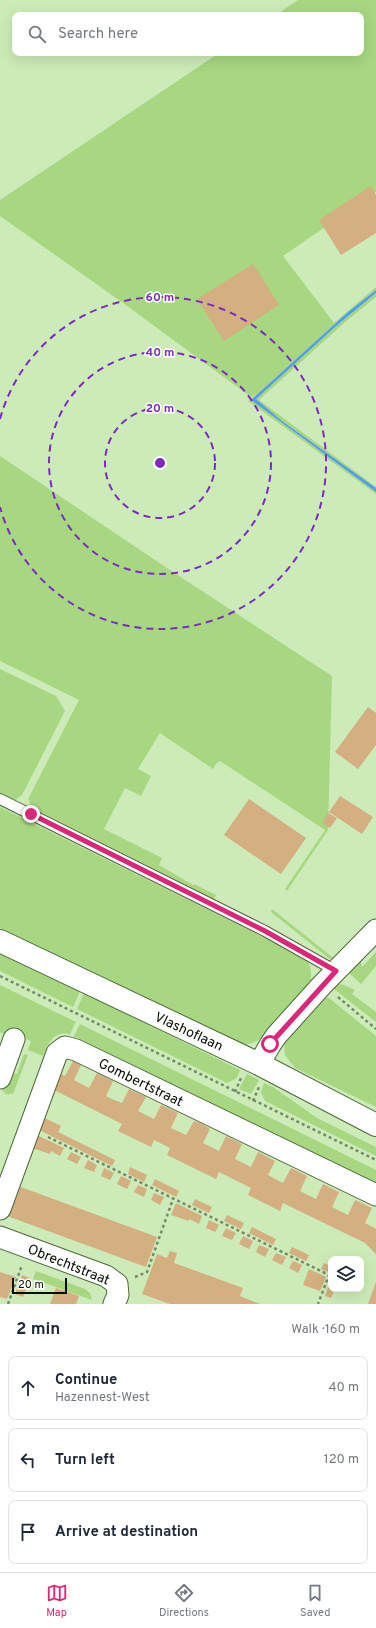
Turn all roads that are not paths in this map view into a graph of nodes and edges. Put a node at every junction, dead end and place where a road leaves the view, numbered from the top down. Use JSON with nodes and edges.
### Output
{"nodes":[{"id":1,"x":0,"y":799,"type":"edge"},
{"id":2,"x":376,"y":930,"type":"edge"},
{"id":3,"x":0,"y":941,"type":"edge"},
{"id":4,"x":329,"y":978,"type":"junction"},
{"id":5,"x":14,"y":1039,"type":"dead end"},
{"id":6,"x":259,"y":1064,"type":"junction"},
{"id":7,"x":0,"y":1078,"type":"edge"},
{"id":8,"x":376,"y":1125,"type":"edge"},
{"id":9,"x":376,"y":1196,"type":"edge"},
{"id":10,"x":0,"y":1209,"type":"edge"},
{"id":11,"x":0,"y":1237,"type":"edge"},
{"id":12,"x":114,"y":1304,"type":"edge"}],
"edges":[{"from":1,"to":4,"type":"lane"},
{"from":2,"to":4,"type":"street"},
{"from":3,"to":6,"type":"street","name":"Vlashoflaan"},
{"from":4,"to":6,"type":"street"},
{"from":5,"to":7,"type":"street"},
{"from":6,"to":8,"type":"street","name":"Vlashoflaan"},
{"from":9,"to":10,"type":"street","name":"Gombertstraat"},
{"from":11,"to":12,"type":"street","name":"Obrechtstraat"}]}
